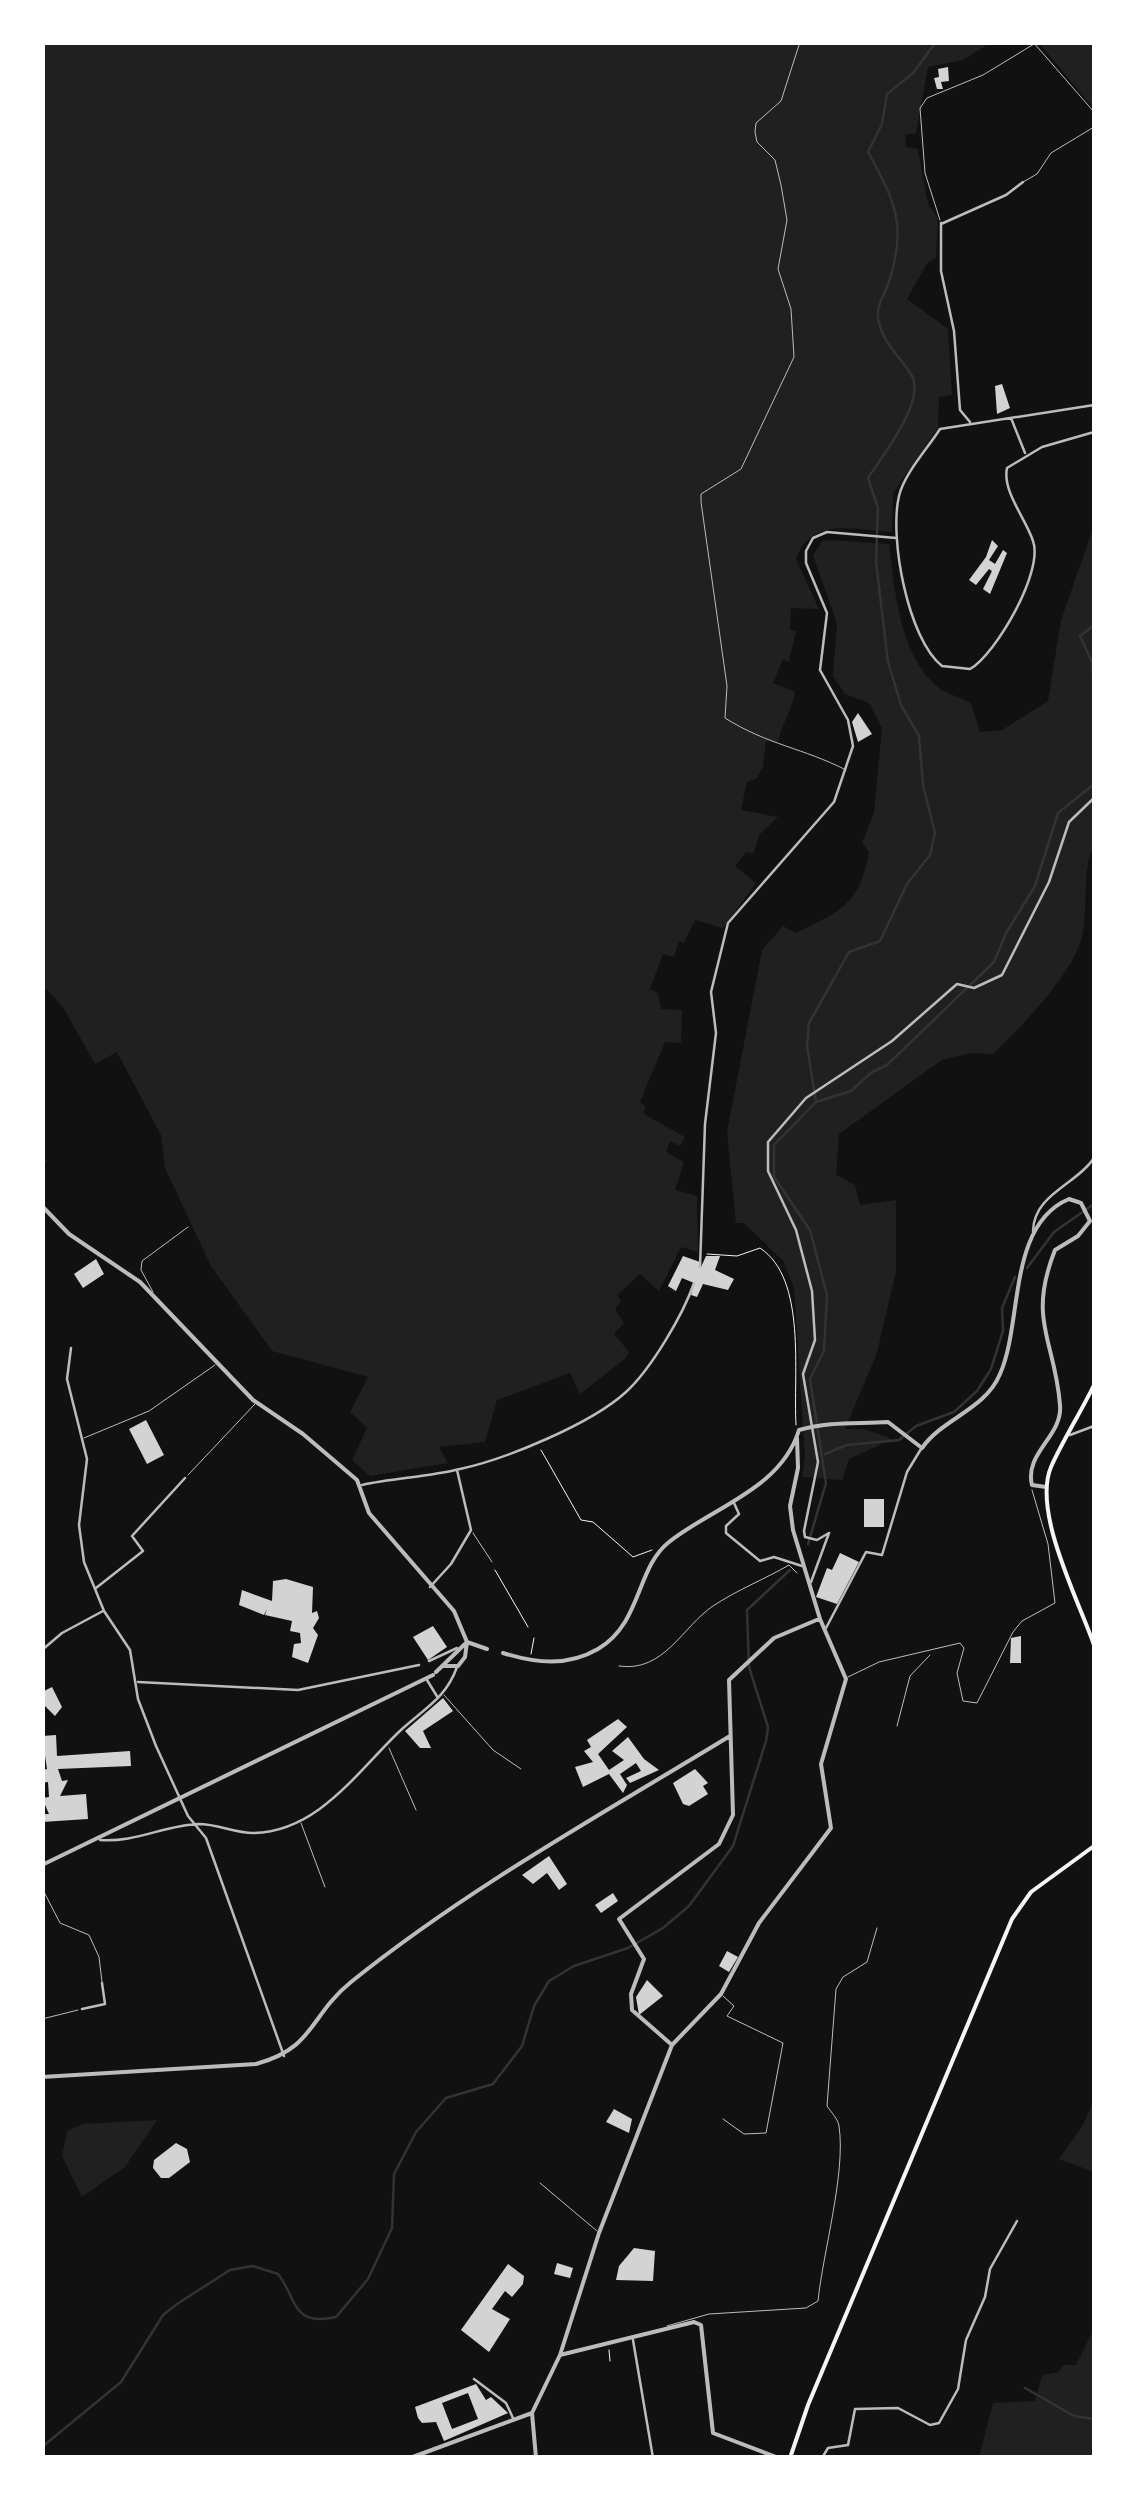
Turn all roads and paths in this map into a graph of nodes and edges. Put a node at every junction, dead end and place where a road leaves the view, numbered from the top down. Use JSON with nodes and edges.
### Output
{"nodes":[{"id":1,"x":800,"y":42,"type":"edge"},
{"id":2,"x":1034,"y":43,"type":"edge"},
{"id":3,"x":1094,"y":112,"type":"edge"},
{"id":4,"x":1094,"y":127,"type":"edge"},
{"id":5,"x":1023,"y":182,"type":"joint"},
{"id":6,"x":941,"y":224,"type":"junction"},
{"id":7,"x":1094,"y":405,"type":"edge"},
{"id":8,"x":1011,"y":417,"type":"junction"},
{"id":9,"x":971,"y":423,"type":"junction"},
{"id":10,"x":1094,"y":432,"type":"edge"},
{"id":11,"x":1025,"y":454,"type":"junction"},
{"id":12,"x":896,"y":538,"type":"junction"},
{"id":13,"x":846,"y":770,"type":"junction"},
{"id":14,"x":1094,"y":798,"type":"edge"},
{"id":15,"x":1094,"y":1158,"type":"edge"},
{"id":16,"x":42,"y":1206,"type":"edge"},
{"id":17,"x":188,"y":1227,"type":"dead end"},
{"id":18,"x":1034,"y":1238,"type":"junction"},
{"id":19,"x":702,"y":1254,"type":"junction"},
{"id":20,"x":700,"y":1267,"type":"dead end"},
{"id":21,"x":694,"y":1283,"type":"dead end"},
{"id":22,"x":156,"y":1297,"type":"junction"},
{"id":23,"x":71,"y":1348,"type":"dead end"},
{"id":24,"x":217,"y":1363,"type":"junction"},
{"id":25,"x":1094,"y":1385,"type":"edge"},
{"id":26,"x":256,"y":1402,"type":"junction"},
{"id":27,"x":1094,"y":1426,"type":"edge"},
{"id":28,"x":1070,"y":1435,"type":"junction"},
{"id":29,"x":797,"y":1436,"type":"junction"},
{"id":30,"x":84,"y":1438,"type":"junction"},
{"id":31,"x":536,"y":1442,"type":"junction"},
{"id":32,"x":922,"y":1448,"type":"junction"},
{"id":33,"x":782,"y":1458,"type":"junction"},
{"id":34,"x":797,"y":1462,"type":"junction"},
{"id":35,"x":457,"y":1470,"type":"junction"},
{"id":36,"x":186,"y":1478,"type":"joint"},
{"id":37,"x":362,"y":1485,"type":"junction"},
{"id":38,"x":1032,"y":1485,"type":"junction"},
{"id":39,"x":1046,"y":1487,"type":"junction"},
{"id":40,"x":734,"y":1502,"type":"junction"},
{"id":41,"x":471,"y":1530,"type":"junction"},
{"id":42,"x":659,"y":1553,"type":"junction"},
{"id":43,"x":492,"y":1562,"type":"joint"},
{"id":44,"x":806,"y":1569,"type":"junction"},
{"id":45,"x":798,"y":1572,"type":"dead end"},
{"id":46,"x":811,"y":1582,"type":"junction"},
{"id":47,"x":430,"y":1586,"type":"junction"},
{"id":48,"x":94,"y":1589,"type":"junction"},
{"id":49,"x":104,"y":1610,"type":"junction"},
{"id":50,"x":820,"y":1619,"type":"junction"},
{"id":51,"x":528,"y":1627,"type":"dead end"},
{"id":52,"x":825,"y":1631,"type":"junction"},
{"id":53,"x":534,"y":1638,"type":"dead end"},
{"id":54,"x":467,"y":1642,"type":"junction"},
{"id":55,"x":1094,"y":1645,"type":"edge"},
{"id":56,"x":458,"y":1648,"type":"junction"},
{"id":57,"x":487,"y":1649,"type":"dead end"},
{"id":58,"x":42,"y":1650,"type":"edge"},
{"id":59,"x":932,"y":1652,"type":"junction"},
{"id":60,"x":502,"y":1654,"type":"dead end"},
{"id":61,"x":530,"y":1659,"type":"junction"},
{"id":62,"x":428,"y":1662,"type":"dead end"},
{"id":63,"x":418,"y":1665,"type":"dead end"},
{"id":64,"x":442,"y":1666,"type":"junction"},
{"id":65,"x":458,"y":1666,"type":"junction"},
{"id":66,"x":620,"y":1666,"type":"dead end"},
{"id":67,"x":846,"y":1679,"type":"junction"},
{"id":68,"x":427,"y":1680,"type":"junction"},
{"id":69,"x":136,"y":1682,"type":"junction"},
{"id":70,"x":444,"y":1695,"type":"junction"},
{"id":71,"x":439,"y":1699,"type":"junction"},
{"id":72,"x":897,"y":1726,"type":"dead end"},
{"id":73,"x":730,"y":1736,"type":"junction"},
{"id":74,"x":387,"y":1744,"type":"junction"},
{"id":75,"x":521,"y":1770,"type":"dead end"},
{"id":76,"x":179,"y":1798,"type":"junction"},
{"id":77,"x":416,"y":1810,"type":"dead end"},
{"id":78,"x":300,"y":1820,"type":"junction"},
{"id":79,"x":197,"y":1824,"type":"junction"},
{"id":80,"x":94,"y":1838,"type":"junction"},
{"id":81,"x":1094,"y":1846,"type":"edge"},
{"id":82,"x":42,"y":1865,"type":"edge"},
{"id":83,"x":325,"y":1886,"type":"dead end"},
{"id":84,"x":42,"y":1888,"type":"edge"},
{"id":85,"x":878,"y":1928,"type":"dead end"},
{"id":86,"x":102,"y":1983,"type":"joint"},
{"id":87,"x":720,"y":1994,"type":"junction"},
{"id":88,"x":82,"y":2009,"type":"joint"},
{"id":89,"x":42,"y":2019,"type":"edge"},
{"id":90,"x":672,"y":2045,"type":"junction"},
{"id":91,"x":284,"y":2056,"type":"junction"},
{"id":92,"x":42,"y":2077,"type":"edge"},
{"id":93,"x":723,"y":2119,"type":"dead end"},
{"id":94,"x":540,"y":2183,"type":"dead end"},
{"id":95,"x":1017,"y":2220,"type":"dead end"},
{"id":96,"x":600,"y":2232,"type":"junction"},
{"id":97,"x":42,"y":2252,"type":"edge"},
{"id":98,"x":42,"y":2261,"type":"edge"},
{"id":99,"x":664,"y":2328,"type":"junction"},
{"id":100,"x":633,"y":2339,"type":"junction"},
{"id":101,"x":608,"y":2345,"type":"junction"},
{"id":102,"x":560,"y":2355,"type":"junction"},
{"id":103,"x":610,"y":2362,"type":"dead end"},
{"id":104,"x":474,"y":2379,"type":"dead end"},
{"id":105,"x":532,"y":2413,"type":"junction"},
{"id":106,"x":514,"y":2420,"type":"junction"},
{"id":107,"x":410,"y":2458,"type":"edge"},
{"id":108,"x":536,"y":2458,"type":"edge"},
{"id":109,"x":653,"y":2458,"type":"edge"},
{"id":110,"x":780,"y":2458,"type":"edge"},
{"id":111,"x":790,"y":2458,"type":"edge"},
{"id":112,"x":822,"y":2458,"type":"edge"}],
"edges":[{"from":1,"to":13,"type":"lane"},
{"from":2,"to":3,"type":"lane"},
{"from":2,"to":6,"type":"lane"},
{"from":4,"to":5,"type":"lane"},
{"from":5,"to":6,"type":"street"},
{"from":6,"to":9,"type":"street"},
{"from":7,"to":8,"type":"street"},
{"from":8,"to":9,"type":"street"},
{"from":8,"to":11,"type":"street"},
{"from":9,"to":12,"type":"street"},
{"from":10,"to":11,"type":"street"},
{"from":11,"to":12,"type":"street"},
{"from":12,"to":13,"type":"street"},
{"from":13,"to":19,"type":"street"},
{"from":14,"to":46,"type":"street"},
{"from":15,"to":18,"type":"street"},
{"from":16,"to":22,"type":"street"},
{"from":17,"to":22,"type":"lane"},
{"from":18,"to":32,"type":"street"},
{"from":18,"to":38,"type":"street"},
{"from":19,"to":20,"type":"street"},
{"from":19,"to":29,"type":"path"},
{"from":21,"to":31,"type":"street"},
{"from":22,"to":24,"type":"street"},
{"from":23,"to":30,"type":"street"},
{"from":24,"to":26,"type":"street"},
{"from":24,"to":30,"type":"lane"},
{"from":25,"to":28,"type":"main road"},
{"from":26,"to":36,"type":"lane"},
{"from":26,"to":37,"type":"street"},
{"from":27,"to":28,"type":"street"},
{"from":28,"to":39,"type":"main road"},
{"from":29,"to":32,"type":"street"},
{"from":29,"to":33,"type":"street"},
{"from":29,"to":34,"type":"street"},
{"from":30,"to":48,"type":"street"},
{"from":31,"to":35,"type":"street"},
{"from":31,"to":42,"type":"path"},
{"from":32,"to":52,"type":"street"},
{"from":33,"to":34,"type":"street"},
{"from":33,"to":40,"type":"street"},
{"from":34,"to":44,"type":"street"},
{"from":35,"to":37,"type":"street"},
{"from":35,"to":41,"type":"street"},
{"from":36,"to":48,"type":"street"},
{"from":37,"to":47,"type":"street"},
{"from":38,"to":39,"type":"street"},
{"from":38,"to":59,"type":"lane"},
{"from":39,"to":55,"type":"main road"},
{"from":40,"to":42,"type":"street"},
{"from":40,"to":44,"type":"street"},
{"from":41,"to":43,"type":"lane"},
{"from":41,"to":47,"type":"street"},
{"from":42,"to":61,"type":"street"},
{"from":43,"to":51,"type":"path"},
{"from":44,"to":46,"type":"street"},
{"from":45,"to":66,"type":"lane"},
{"from":46,"to":50,"type":"street"},
{"from":47,"to":54,"type":"street"},
{"from":48,"to":49,"type":"street"},
{"from":49,"to":58,"type":"street"},
{"from":49,"to":69,"type":"street"},
{"from":50,"to":52,"type":"street"},
{"from":50,"to":73,"type":"street"},
{"from":52,"to":67,"type":"street"},
{"from":53,"to":61,"type":"path"},
{"from":54,"to":56,"type":"street"},
{"from":54,"to":57,"type":"street"},
{"from":54,"to":65,"type":"street"},
{"from":56,"to":62,"type":"street"},
{"from":56,"to":64,"type":"street"},
{"from":59,"to":67,"type":"lane"},
{"from":59,"to":72,"type":"lane"},
{"from":60,"to":61,"type":"street"},
{"from":63,"to":69,"type":"street"},
{"from":64,"to":65,"type":"street"},
{"from":64,"to":68,"type":"street"},
{"from":65,"to":70,"type":"street"},
{"from":67,"to":87,"type":"street"},
{"from":68,"to":71,"type":"street"},
{"from":68,"to":76,"type":"street"},
{"from":69,"to":76,"type":"street"},
{"from":70,"to":71,"type":"street"},
{"from":70,"to":75,"type":"lane"},
{"from":71,"to":74,"type":"street"},
{"from":73,"to":90,"type":"street"},
{"from":73,"to":91,"type":"street"},
{"from":74,"to":77,"type":"lane"},
{"from":74,"to":78,"type":"street"},
{"from":76,"to":79,"type":"street"},
{"from":76,"to":80,"type":"street"},
{"from":78,"to":79,"type":"street"},
{"from":78,"to":83,"type":"lane"},
{"from":79,"to":80,"type":"street"},
{"from":79,"to":91,"type":"street"},
{"from":80,"to":82,"type":"street"},
{"from":81,"to":111,"type":"main road"},
{"from":84,"to":86,"type":"lane"},
{"from":85,"to":99,"type":"lane"},
{"from":86,"to":88,"type":"street"},
{"from":87,"to":90,"type":"street"},
{"from":87,"to":93,"type":"lane"},
{"from":88,"to":89,"type":"lane"},
{"from":90,"to":96,"type":"street"},
{"from":91,"to":92,"type":"street"},
{"from":94,"to":96,"type":"lane"},
{"from":95,"to":112,"type":"street"},
{"from":96,"to":102,"type":"street"},
{"from":97,"to":98,"type":"street"},
{"from":99,"to":100,"type":"street"},
{"from":99,"to":110,"type":"street"},
{"from":100,"to":101,"type":"street"},
{"from":100,"to":109,"type":"street"},
{"from":101,"to":102,"type":"street"},
{"from":101,"to":103,"type":"path"},
{"from":102,"to":105,"type":"street"},
{"from":104,"to":106,"type":"street"},
{"from":105,"to":106,"type":"street"},
{"from":105,"to":108,"type":"street"},
{"from":106,"to":107,"type":"street"}]}
